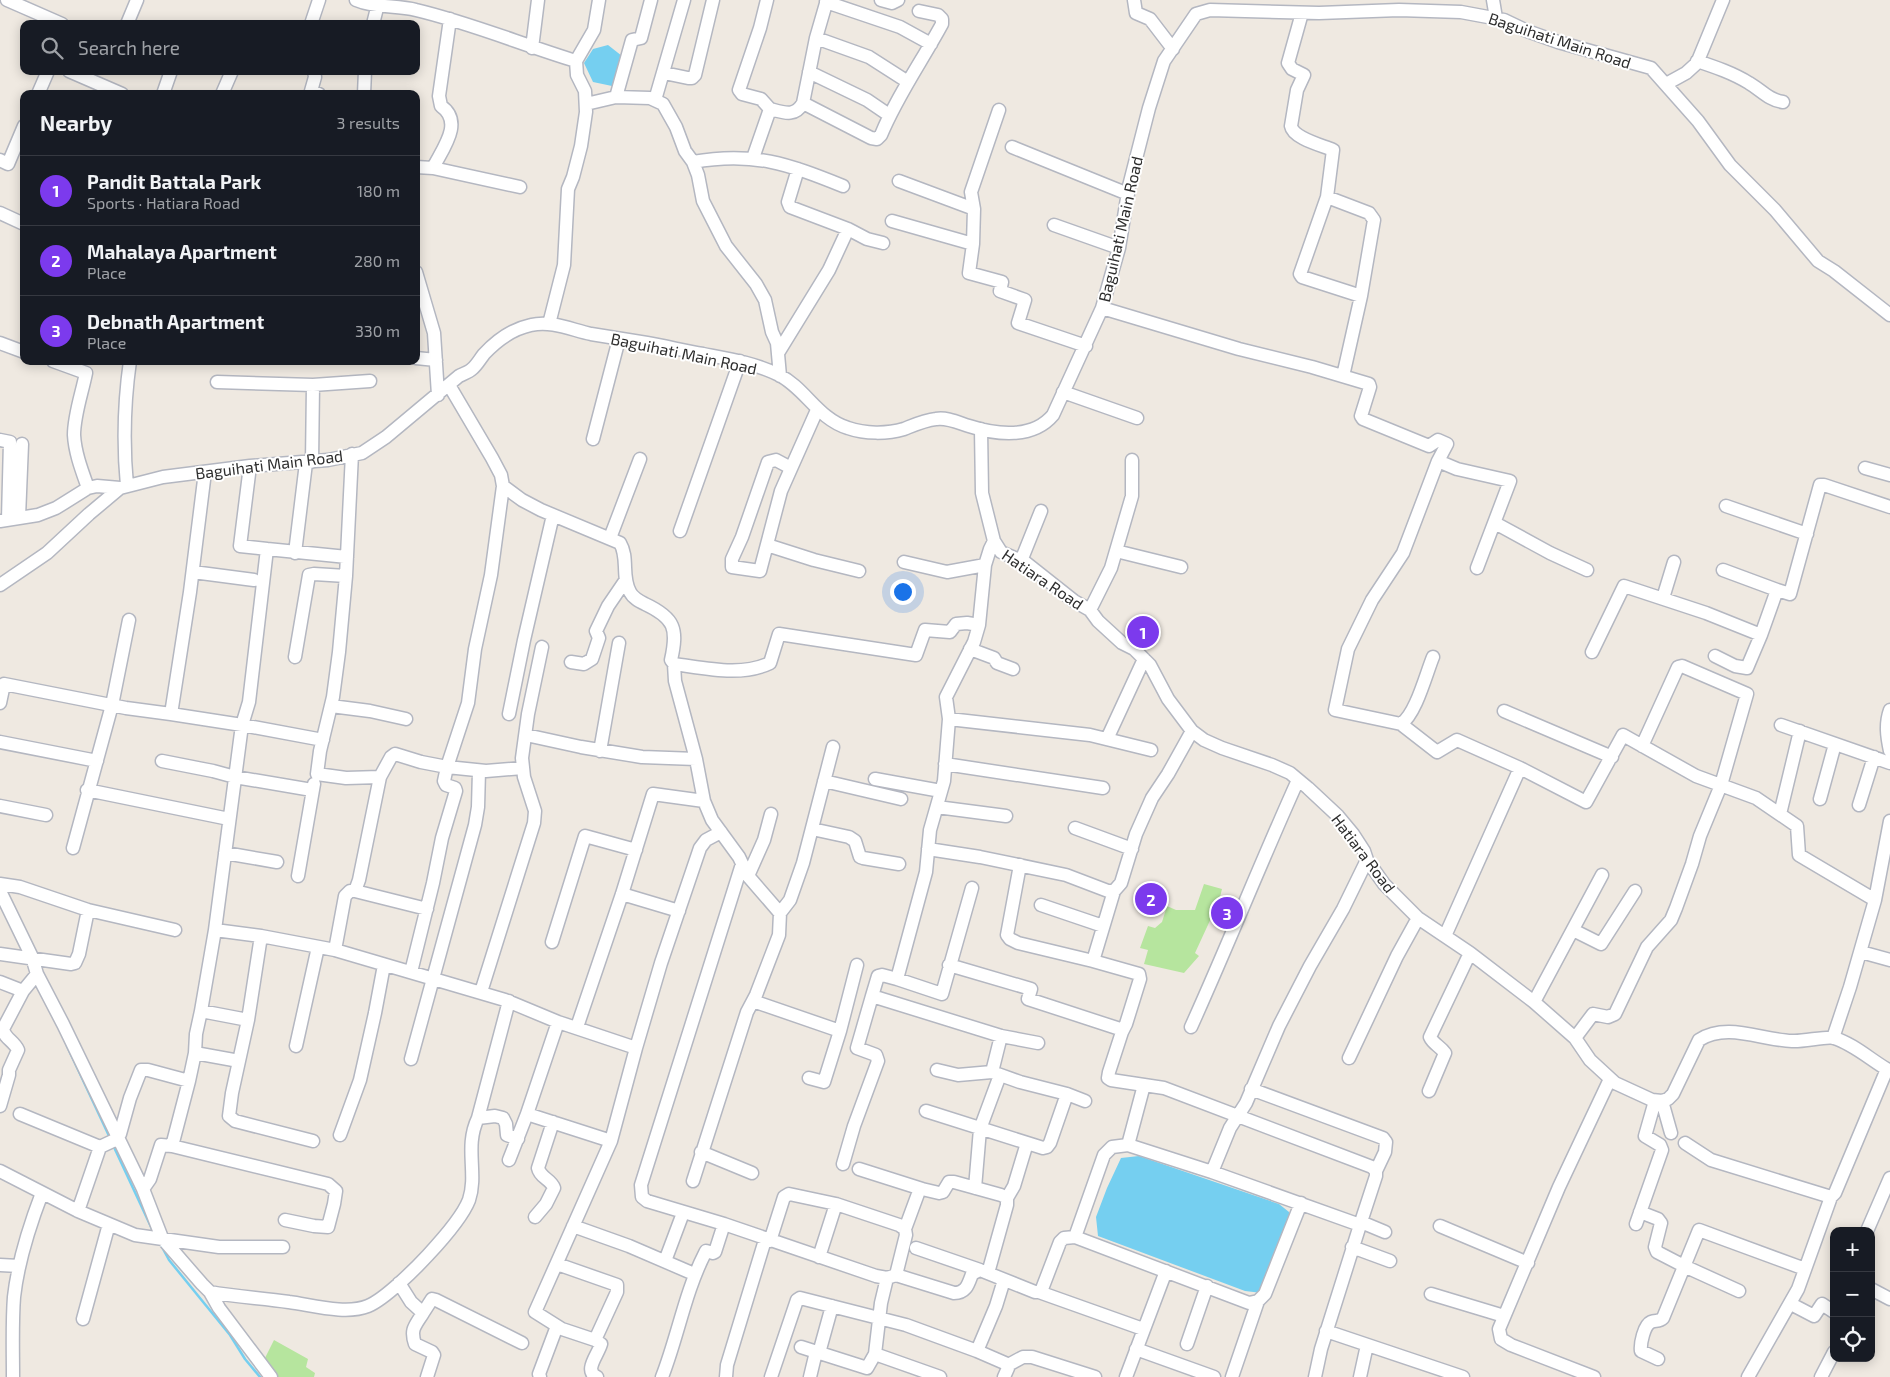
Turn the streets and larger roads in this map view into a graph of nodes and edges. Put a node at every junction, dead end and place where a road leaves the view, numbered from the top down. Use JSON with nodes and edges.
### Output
{"nodes":[{"id":1,"x":6,"y":0,"type":"edge"},
{"id":2,"x":137,"y":0,"type":"edge"},
{"id":3,"x":319,"y":0,"type":"edge"},
{"id":4,"x":356,"y":0,"type":"edge"},
{"id":5,"x":538,"y":0,"type":"edge"},
{"id":6,"x":599,"y":0,"type":"edge"},
{"id":7,"x":651,"y":0,"type":"edge"},
{"id":8,"x":684,"y":0,"type":"edge"},
{"id":9,"x":713,"y":0,"type":"edge"},
{"id":10,"x":767,"y":0,"type":"edge"},
{"id":11,"x":881,"y":0,"type":"edge"},
{"id":12,"x":898,"y":0,"type":"edge"},
{"id":13,"x":1134,"y":0,"type":"edge"},
{"id":14,"x":1492,"y":0,"type":"edge"},
{"id":15,"x":1723,"y":0,"type":"edge"},
{"id":16,"x":826,"y":1,"type":"edge"},
{"id":17,"x":378,"y":4,"type":"junction"},
{"id":18,"x":1357,"y":5,"type":"edge"},
{"id":19,"x":919,"y":11,"type":"dead end"},
{"id":20,"x":1302,"y":13,"type":"junction"},
{"id":21,"x":1496,"y":18,"type":"junction"},
{"id":22,"x":450,"y":19,"type":"junction"},
{"id":23,"x":53,"y":20,"type":"edge"},
{"id":24,"x":129,"y":20,"type":"edge"},
{"id":25,"x":312,"y":20,"type":"edge"},
{"id":26,"x":374,"y":20,"type":"edge"},
{"id":27,"x":816,"y":38,"type":"junction"},
{"id":28,"x":931,"y":44,"type":"junction"},
{"id":29,"x":532,"y":48,"type":"junction"},
{"id":30,"x":1173,"y":49,"type":"junction"},
{"id":31,"x":576,"y":61,"type":"junction"},
{"id":32,"x":1698,"y":61,"type":"junction"},
{"id":33,"x":810,"y":72,"type":"junction"},
{"id":34,"x":664,"y":73,"type":"junction"},
{"id":35,"x":46,"y":75,"type":"edge"},
{"id":36,"x":77,"y":75,"type":"edge"},
{"id":37,"x":170,"y":75,"type":"edge"},
{"id":38,"x":230,"y":75,"type":"edge"},
{"id":39,"x":315,"y":75,"type":"edge"},
{"id":40,"x":365,"y":75,"type":"edge"},
{"id":41,"x":908,"y":82,"type":"junction"},
{"id":42,"x":1666,"y":84,"type":"junction"},
{"id":43,"x":40,"y":90,"type":"edge"},
{"id":44,"x":113,"y":90,"type":"edge"},
{"id":45,"x":164,"y":90,"type":"edge"},
{"id":46,"x":224,"y":90,"type":"edge"},
{"id":47,"x":311,"y":90,"type":"edge"},
{"id":48,"x":364,"y":90,"type":"edge"},
{"id":49,"x":616,"y":97,"type":"junction"},
{"id":50,"x":655,"y":100,"type":"junction"},
{"id":51,"x":1783,"y":102,"type":"dead end"},
{"id":52,"x":803,"y":103,"type":"junction"},
{"id":53,"x":586,"y":104,"type":"junction"},
{"id":54,"x":770,"y":109,"type":"junction"},
{"id":55,"x":999,"y":110,"type":"dead end"},
{"id":56,"x":889,"y":115,"type":"junction"},
{"id":57,"x":20,"y":136,"type":"edge"},
{"id":58,"x":1012,"y":147,"type":"dead end"},
{"id":59,"x":754,"y":158,"type":"junction"},
{"id":60,"x":0,"y":160,"type":"edge"},
{"id":61,"x":693,"y":162,"type":"junction"},
{"id":62,"x":420,"y":167,"type":"edge"},
{"id":63,"x":433,"y":168,"type":"junction"},
{"id":64,"x":798,"y":169,"type":"junction"},
{"id":65,"x":898,"y":182,"type":"dead end"},
{"id":66,"x":520,"y":186,"type":"dead end"},
{"id":67,"x":842,"y":186,"type":"dead end"},
{"id":68,"x":1128,"y":194,"type":"junction"},
{"id":69,"x":1327,"y":198,"type":"junction"},
{"id":70,"x":974,"y":210,"type":"junction"},
{"id":71,"x":0,"y":213,"type":"edge"},
{"id":72,"x":892,"y":221,"type":"dead end"},
{"id":73,"x":20,"y":222,"type":"edge"},
{"id":74,"x":1054,"y":225,"type":"dead end"},
{"id":75,"x":848,"y":229,"type":"junction"},
{"id":76,"x":883,"y":243,"type":"dead end"},
{"id":77,"x":973,"y":244,"type":"junction"},
{"id":78,"x":1119,"y":248,"type":"junction"},
{"id":79,"x":420,"y":286,"type":"edge"},
{"id":80,"x":1361,"y":296,"type":"junction"},
{"id":81,"x":1102,"y":308,"type":"junction"},
{"id":82,"x":1890,"y":315,"type":"edge"},
{"id":83,"x":549,"y":324,"type":"junction"},
{"id":84,"x":619,"y":338,"type":"junction"},
{"id":85,"x":0,"y":343,"type":"edge"},
{"id":86,"x":1086,"y":346,"type":"junction"},
{"id":87,"x":20,"y":350,"type":"edge"},
{"id":88,"x":778,"y":353,"type":"junction"},
{"id":89,"x":420,"y":358,"type":"edge"},
{"id":90,"x":436,"y":360,"type":"junction"},
{"id":91,"x":740,"y":361,"type":"junction"},
{"id":92,"x":63,"y":365,"type":"edge"},
{"id":93,"x":129,"y":365,"type":"edge"},
{"id":94,"x":780,"y":376,"type":"junction"},
{"id":95,"x":1343,"y":376,"type":"junction"},
{"id":96,"x":370,"y":380,"type":"dead end"},
{"id":97,"x":216,"y":382,"type":"dead end"},
{"id":98,"x":313,"y":385,"type":"junction"},
{"id":99,"x":449,"y":385,"type":"junction"},
{"id":100,"x":1063,"y":392,"type":"junction"},
{"id":101,"x":438,"y":395,"type":"junction"},
{"id":102,"x":817,"y":410,"type":"junction"},
{"id":103,"x":1137,"y":418,"type":"dead end"},
{"id":104,"x":982,"y":429,"type":"junction"},
{"id":105,"x":593,"y":439,"type":"dead end"},
{"id":106,"x":0,"y":440,"type":"edge"},
{"id":107,"x":22,"y":444,"type":"dead end"},
{"id":108,"x":352,"y":454,"type":"junction"},
{"id":109,"x":640,"y":459,"type":"dead end"},
{"id":110,"x":1132,"y":460,"type":"dead end"},
{"id":111,"x":1438,"y":461,"type":"junction"},
{"id":112,"x":309,"y":462,"type":"junction"},
{"id":113,"x":250,"y":466,"type":"junction"},
{"id":114,"x":791,"y":468,"type":"junction"},
{"id":115,"x":1865,"y":468,"type":"dead end"},
{"id":116,"x":205,"y":472,"type":"junction"},
{"id":117,"x":1890,"y":475,"type":"edge"},
{"id":118,"x":503,"y":486,"type":"junction"},
{"id":119,"x":124,"y":487,"type":"junction"},
{"id":120,"x":88,"y":488,"type":"junction"},
{"id":121,"x":1726,"y":506,"type":"dead end"},
{"id":122,"x":1890,"y":507,"type":"edge"},
{"id":123,"x":1041,"y":511,"type":"dead end"},
{"id":124,"x":553,"y":515,"type":"junction"},
{"id":125,"x":9,"y":519,"type":"edge"},
{"id":126,"x":1495,"y":523,"type":"junction"},
{"id":127,"x":680,"y":531,"type":"dead end"},
{"id":128,"x":1806,"y":534,"type":"junction"},
{"id":129,"x":610,"y":538,"type":"junction"},
{"id":130,"x":994,"y":541,"type":"junction"},
{"id":131,"x":767,"y":545,"type":"junction"},
{"id":132,"x":267,"y":549,"type":"junction"},
{"id":133,"x":296,"y":552,"type":"junction"},
{"id":134,"x":1116,"y":552,"type":"junction"},
{"id":135,"x":347,"y":557,"type":"junction"},
{"id":136,"x":1021,"y":561,"type":"junction"},
{"id":137,"x":904,"y":562,"type":"dead end"},
{"id":138,"x":1674,"y":562,"type":"dead end"},
{"id":139,"x":986,"y":565,"type":"junction"},
{"id":140,"x":1181,"y":567,"type":"dead end"},
{"id":141,"x":1477,"y":568,"type":"dead end"},
{"id":142,"x":1587,"y":570,"type":"dead end"},
{"id":143,"x":1723,"y":570,"type":"dead end"},
{"id":144,"x":859,"y":571,"type":"dead end"},
{"id":145,"x":193,"y":572,"type":"junction"},
{"id":146,"x":346,"y":576,"type":"junction"},
{"id":147,"x":254,"y":580,"type":"dead end"},
{"id":148,"x":625,"y":581,"type":"junction"},
{"id":149,"x":0,"y":585,"type":"edge"},
{"id":150,"x":1776,"y":590,"type":"junction"},
{"id":151,"x":1663,"y":598,"type":"junction"},
{"id":152,"x":1090,"y":610,"type":"junction"},
{"id":153,"x":129,"y":620,"type":"dead end"},
{"id":154,"x":979,"y":625,"type":"junction"},
{"id":155,"x":1761,"y":635,"type":"junction"},
{"id":156,"x":619,"y":643,"type":"dead end"},
{"id":157,"x":542,"y":647,"type":"dead end"},
{"id":158,"x":970,"y":649,"type":"junction"},
{"id":159,"x":1592,"y":652,"type":"dead end"},
{"id":160,"x":1715,"y":656,"type":"dead end"},
{"id":161,"x":296,"y":657,"type":"dead end"},
{"id":162,"x":1433,"y":657,"type":"dead end"},
{"id":163,"x":1144,"y":659,"type":"junction"},
{"id":164,"x":571,"y":662,"type":"dead end"},
{"id":165,"x":674,"y":664,"type":"junction"},
{"id":166,"x":1013,"y":669,"type":"dead end"},
{"id":167,"x":0,"y":703,"type":"edge"},
{"id":168,"x":112,"y":705,"type":"junction"},
{"id":169,"x":331,"y":706,"type":"junction"},
{"id":170,"x":1890,"y":710,"type":"edge"},
{"id":171,"x":1504,"y":711,"type":"dead end"},
{"id":172,"x":171,"y":714,"type":"junction"},
{"id":173,"x":509,"y":714,"type":"dead end"},
{"id":174,"x":406,"y":719,"type":"dead end"},
{"id":175,"x":949,"y":719,"type":"junction"},
{"id":176,"x":1401,"y":724,"type":"junction"},
{"id":177,"x":242,"y":725,"type":"junction"},
{"id":178,"x":1781,"y":725,"type":"dead end"},
{"id":179,"x":1192,"y":731,"type":"junction"},
{"id":180,"x":1800,"y":731,"type":"junction"},
{"id":181,"x":526,"y":735,"type":"junction"},
{"id":182,"x":1107,"y":739,"type":"junction"},
{"id":183,"x":323,"y":740,"type":"junction"},
{"id":184,"x":0,"y":742,"type":"edge"},
{"id":185,"x":1835,"y":744,"type":"junction"},
{"id":186,"x":833,"y":746,"type":"dead end"},
{"id":187,"x":1642,"y":746,"type":"junction"},
{"id":188,"x":1151,"y":750,"type":"dead end"},
{"id":189,"x":600,"y":751,"type":"junction"},
{"id":190,"x":1890,"y":751,"type":"edge"},
{"id":191,"x":1612,"y":757,"type":"junction"},
{"id":192,"x":1874,"y":758,"type":"junction"},
{"id":193,"x":696,"y":759,"type":"junction"},
{"id":194,"x":97,"y":761,"type":"junction"},
{"id":195,"x":162,"y":761,"type":"dead end"},
{"id":196,"x":1890,"y":763,"type":"edge"},
{"id":197,"x":945,"y":764,"type":"junction"},
{"id":198,"x":447,"y":767,"type":"junction"},
{"id":199,"x":523,"y":768,"type":"junction"},
{"id":200,"x":1520,"y":768,"type":"junction"},
{"id":201,"x":479,"y":771,"type":"junction"},
{"id":202,"x":318,"y":774,"type":"junction"},
{"id":203,"x":235,"y":778,"type":"junction"},
{"id":204,"x":380,"y":778,"type":"junction"},
{"id":205,"x":875,"y":778,"type":"dead end"},
{"id":206,"x":1298,"y":780,"type":"junction"},
{"id":207,"x":824,"y":781,"type":"junction"},
{"id":208,"x":1722,"y":786,"type":"junction"},
{"id":209,"x":1103,"y":788,"type":"dead end"},
{"id":210,"x":88,"y":790,"type":"junction"},
{"id":211,"x":312,"y":790,"type":"junction"},
{"id":212,"x":941,"y":791,"type":"junction"},
{"id":213,"x":901,"y":799,"type":"dead end"},
{"id":214,"x":1820,"y":799,"type":"dead end"},
{"id":215,"x":704,"y":801,"type":"junction"},
{"id":216,"x":1859,"y":805,"type":"dead end"},
{"id":217,"x":0,"y":806,"type":"edge"},
{"id":218,"x":937,"y":807,"type":"junction"},
{"id":219,"x":772,"y":814,"type":"dead end"},
{"id":220,"x":1780,"y":814,"type":"junction"},
{"id":221,"x":46,"y":815,"type":"dead end"},
{"id":222,"x":1006,"y":816,"type":"dead end"},
{"id":223,"x":229,"y":820,"type":"junction"},
{"id":224,"x":1890,"y":821,"type":"edge"},
{"id":225,"x":1074,"y":828,"type":"dead end"},
{"id":226,"x":812,"y":829,"type":"junction"},
{"id":227,"x":721,"y":832,"type":"junction"},
{"id":228,"x":73,"y":848,"type":"dead end"},
{"id":229,"x":928,"y":849,"type":"junction"},
{"id":230,"x":1132,"y":849,"type":"junction"},
{"id":231,"x":636,"y":850,"type":"junction"},
{"id":232,"x":225,"y":853,"type":"junction"},
{"id":233,"x":1366,"y":860,"type":"junction"},
{"id":234,"x":277,"y":862,"type":"dead end"},
{"id":235,"x":899,"y":864,"type":"dead end"},
{"id":236,"x":1020,"y":865,"type":"junction"},
{"id":237,"x":745,"y":870,"type":"junction"},
{"id":238,"x":1602,"y":875,"type":"dead end"},
{"id":239,"x":298,"y":876,"type":"dead end"},
{"id":240,"x":0,"y":884,"type":"edge"},
{"id":241,"x":972,"y":888,"type":"dead end"},
{"id":242,"x":0,"y":891,"type":"edge"},
{"id":243,"x":355,"y":891,"type":"junction"},
{"id":244,"x":1114,"y":891,"type":"junction"},
{"id":245,"x":1635,"y":891,"type":"dead end"},
{"id":246,"x":622,"y":894,"type":"junction"},
{"id":247,"x":1875,"y":900,"type":"junction"},
{"id":248,"x":1041,"y":905,"type":"dead end"},
{"id":249,"x":427,"y":909,"type":"junction"},
{"id":250,"x":88,"y":910,"type":"junction"},
{"id":251,"x":678,"y":911,"type":"junction"},
{"id":252,"x":780,"y":913,"type":"junction"},
{"id":253,"x":1418,"y":918,"type":"junction"},
{"id":254,"x":1103,"y":926,"type":"junction"},
{"id":255,"x":175,"y":930,"type":"dead end"},
{"id":256,"x":214,"y":930,"type":"junction"},
{"id":257,"x":1573,"y":930,"type":"junction"},
{"id":258,"x":261,"y":936,"type":"junction"},
{"id":259,"x":1445,"y":936,"type":"junction"},
{"id":260,"x":552,"y":942,"type":"dead end"},
{"id":261,"x":318,"y":947,"type":"junction"},
{"id":262,"x":336,"y":950,"type":"junction"},
{"id":263,"x":1861,"y":952,"type":"junction"},
{"id":264,"x":1470,"y":953,"type":"junction"},
{"id":265,"x":4,"y":955,"type":"edge"},
{"id":266,"x":30,"y":957,"type":"junction"},
{"id":267,"x":1093,"y":960,"type":"junction"},
{"id":268,"x":1890,"y":960,"type":"edge"},
{"id":269,"x":384,"y":965,"type":"junction"},
{"id":270,"x":857,"y":965,"type":"dead end"},
{"id":271,"x":949,"y":965,"type":"junction"},
{"id":272,"x":411,"y":972,"type":"junction"},
{"id":273,"x":37,"y":974,"type":"junction"},
{"id":274,"x":434,"y":978,"type":"junction"},
{"id":275,"x":897,"y":979,"type":"junction"},
{"id":276,"x":0,"y":982,"type":"edge"},
{"id":277,"x":23,"y":991,"type":"junction"},
{"id":278,"x":481,"y":992,"type":"junction"},
{"id":279,"x":872,"y":996,"type":"junction"},
{"id":280,"x":509,"y":1001,"type":"junction"},
{"id":281,"x":753,"y":1001,"type":"junction"},
{"id":282,"x":1534,"y":1002,"type":"junction"},
{"id":283,"x":201,"y":1011,"type":"junction"},
{"id":284,"x":248,"y":1020,"type":"junction"},
{"id":285,"x":558,"y":1022,"type":"junction"},
{"id":286,"x":577,"y":1027,"type":"junction"},
{"id":287,"x":1192,"y":1027,"type":"dead end"},
{"id":288,"x":1122,"y":1032,"type":"junction"},
{"id":289,"x":838,"y":1036,"type":"junction"},
{"id":290,"x":1001,"y":1036,"type":"junction"},
{"id":291,"x":1575,"y":1038,"type":"junction"},
{"id":292,"x":1833,"y":1038,"type":"junction"},
{"id":293,"x":1038,"y":1043,"type":"dead end"},
{"id":294,"x":296,"y":1046,"type":"dead end"},
{"id":295,"x":636,"y":1048,"type":"junction"},
{"id":296,"x":857,"y":1048,"type":"junction"},
{"id":297,"x":195,"y":1053,"type":"junction"},
{"id":298,"x":1349,"y":1058,"type":"dead end"},
{"id":299,"x":411,"y":1059,"type":"dead end"},
{"id":300,"x":239,"y":1061,"type":"junction"},
{"id":301,"x":937,"y":1070,"type":"dead end"},
{"id":302,"x":1888,"y":1070,"type":"edge"},
{"id":303,"x":996,"y":1073,"type":"junction"},
{"id":304,"x":809,"y":1078,"type":"dead end"},
{"id":305,"x":1610,"y":1079,"type":"junction"},
{"id":306,"x":189,"y":1081,"type":"junction"},
{"id":307,"x":1144,"y":1085,"type":"junction"},
{"id":308,"x":1251,"y":1089,"type":"junction"},
{"id":309,"x":1429,"y":1091,"type":"dead end"},
{"id":310,"x":1067,"y":1094,"type":"junction"},
{"id":311,"x":1085,"y":1101,"type":"dead end"},
{"id":312,"x":1659,"y":1101,"type":"junction"},
{"id":313,"x":0,"y":1106,"type":"edge"},
{"id":314,"x":926,"y":1111,"type":"dead end"},
{"id":315,"x":20,"y":1114,"type":"dead end"},
{"id":316,"x":527,"y":1114,"type":"junction"},
{"id":317,"x":1237,"y":1117,"type":"junction"},
{"id":318,"x":478,"y":1118,"type":"junction"},
{"id":319,"x":553,"y":1122,"type":"junction"},
{"id":320,"x":980,"y":1129,"type":"junction"},
{"id":321,"x":1672,"y":1133,"type":"dead end"},
{"id":322,"x":340,"y":1135,"type":"dead end"},
{"id":323,"x":518,"y":1139,"type":"junction"},
{"id":324,"x":610,"y":1141,"type":"junction"},
{"id":325,"x":110,"y":1142,"type":"junction"},
{"id":326,"x":313,"y":1142,"type":"dead end"},
{"id":327,"x":1027,"y":1143,"type":"junction"},
{"id":328,"x":1685,"y":1143,"type":"dead end"},
{"id":329,"x":1128,"y":1144,"type":"junction"},
{"id":330,"x":172,"y":1146,"type":"junction"},
{"id":331,"x":701,"y":1152,"type":"junction"},
{"id":332,"x":509,"y":1160,"type":"dead end"},
{"id":333,"x":843,"y":1164,"type":"dead end"},
{"id":334,"x":859,"y":1169,"type":"dead end"},
{"id":335,"x":0,"y":1171,"type":"edge"},
{"id":336,"x":1376,"y":1171,"type":"junction"},
{"id":337,"x":1212,"y":1172,"type":"junction"},
{"id":338,"x":752,"y":1173,"type":"dead end"},
{"id":339,"x":1890,"y":1178,"type":"edge"},
{"id":340,"x":693,"y":1182,"type":"dead end"},
{"id":341,"x":922,"y":1188,"type":"junction"},
{"id":342,"x":975,"y":1188,"type":"junction"},
{"id":343,"x":143,"y":1189,"type":"junction"},
{"id":344,"x":42,"y":1193,"type":"junction"},
{"id":345,"x":1831,"y":1197,"type":"junction"},
{"id":346,"x":1007,"y":1198,"type":"junction"},
{"id":347,"x":836,"y":1204,"type":"junction"},
{"id":348,"x":1301,"y":1204,"type":"junction"},
{"id":349,"x":78,"y":1211,"type":"junction"},
{"id":350,"x":1640,"y":1212,"type":"junction"},
{"id":351,"x":683,"y":1213,"type":"junction"},
{"id":352,"x":535,"y":1217,"type":"dead end"},
{"id":353,"x":285,"y":1220,"type":"dead end"},
{"id":354,"x":109,"y":1224,"type":"junction"},
{"id":355,"x":724,"y":1224,"type":"junction"},
{"id":356,"x":1360,"y":1224,"type":"junction"},
{"id":357,"x":1636,"y":1224,"type":"dead end"},
{"id":358,"x":573,"y":1226,"type":"junction"},
{"id":359,"x":1440,"y":1226,"type":"dead end"},
{"id":360,"x":1869,"y":1227,"type":"edge"},
{"id":361,"x":905,"y":1229,"type":"junction"},
{"id":362,"x":1385,"y":1232,"type":"dead end"},
{"id":363,"x":1075,"y":1237,"type":"junction"},
{"id":364,"x":158,"y":1238,"type":"junction"},
{"id":365,"x":768,"y":1240,"type":"junction"},
{"id":366,"x":283,"y":1247,"type":"dead end"},
{"id":367,"x":1352,"y":1247,"type":"junction"},
{"id":368,"x":916,"y":1248,"type":"dead end"},
{"id":369,"x":819,"y":1257,"type":"junction"},
{"id":370,"x":665,"y":1261,"type":"junction"},
{"id":371,"x":1390,"y":1261,"type":"dead end"},
{"id":372,"x":1528,"y":1263,"type":"junction"},
{"id":373,"x":557,"y":1264,"type":"junction"},
{"id":374,"x":0,"y":1265,"type":"edge"},
{"id":375,"x":19,"y":1266,"type":"junction"},
{"id":376,"x":1684,"y":1266,"type":"junction"},
{"id":377,"x":1805,"y":1269,"type":"junction"},
{"id":378,"x":1166,"y":1271,"type":"junction"},
{"id":379,"x":984,"y":1272,"type":"junction"},
{"id":380,"x":694,"y":1274,"type":"junction"},
{"id":381,"x":891,"y":1276,"type":"junction"},
{"id":382,"x":1004,"y":1280,"type":"junction"},
{"id":383,"x":399,"y":1283,"type":"junction"},
{"id":384,"x":1208,"y":1286,"type":"junction"},
{"id":385,"x":1738,"y":1291,"type":"dead end"},
{"id":386,"x":1875,"y":1291,"type":"edge"},
{"id":387,"x":210,"y":1292,"type":"junction"},
{"id":388,"x":1039,"y":1292,"type":"junction"},
{"id":389,"x":1431,"y":1294,"type":"dead end"},
{"id":390,"x":1890,"y":1299,"type":"edge"},
{"id":391,"x":1258,"y":1301,"type":"junction"},
{"id":392,"x":1791,"y":1304,"type":"junction"},
{"id":393,"x":832,"y":1306,"type":"junction"},
{"id":394,"x":1830,"y":1309,"type":"edge"},
{"id":395,"x":423,"y":1313,"type":"junction"},
{"id":396,"x":1504,"y":1316,"type":"junction"},
{"id":397,"x":83,"y":1319,"type":"dead end"},
{"id":398,"x":880,"y":1319,"type":"junction"},
{"id":399,"x":557,"y":1326,"type":"junction"},
{"id":400,"x":1143,"y":1329,"type":"junction"},
{"id":401,"x":1326,"y":1331,"type":"junction"},
{"id":402,"x":595,"y":1340,"type":"junction"},
{"id":403,"x":522,"y":1343,"type":"dead end"},
{"id":404,"x":1187,"y":1344,"type":"dead end"},
{"id":405,"x":1367,"y":1345,"type":"junction"},
{"id":406,"x":801,"y":1347,"type":"dead end"},
{"id":407,"x":977,"y":1350,"type":"junction"},
{"id":408,"x":1136,"y":1350,"type":"junction"},
{"id":409,"x":818,"y":1352,"type":"junction"},
{"id":410,"x":875,"y":1354,"type":"junction"},
{"id":411,"x":1658,"y":1358,"type":"dead end"},
{"id":412,"x":1830,"y":1360,"type":"edge"},
{"id":413,"x":1006,"y":1371,"type":"edge"},
{"id":414,"x":592,"y":1375,"type":"edge"},
{"id":415,"x":13,"y":1377,"type":"edge"},
{"id":416,"x":271,"y":1377,"type":"edge"},
{"id":417,"x":428,"y":1377,"type":"edge"},
{"id":418,"x":540,"y":1377,"type":"edge"},
{"id":419,"x":662,"y":1377,"type":"edge"},
{"id":420,"x":726,"y":1377,"type":"edge"},
{"id":421,"x":771,"y":1377,"type":"edge"},
{"id":422,"x":810,"y":1377,"type":"edge"},
{"id":423,"x":940,"y":1377,"type":"edge"},
{"id":424,"x":1095,"y":1377,"type":"edge"},
{"id":425,"x":1126,"y":1377,"type":"edge"},
{"id":426,"x":1214,"y":1377,"type":"edge"},
{"id":427,"x":1232,"y":1377,"type":"edge"},
{"id":428,"x":1315,"y":1377,"type":"edge"},
{"id":429,"x":1360,"y":1377,"type":"edge"},
{"id":430,"x":1463,"y":1377,"type":"edge"},
{"id":431,"x":1594,"y":1377,"type":"edge"},
{"id":432,"x":1748,"y":1377,"type":"edge"},
{"id":433,"x":1821,"y":1377,"type":"edge"}],
"edges":[{"from":1,"to":23,"type":"street"},
{"from":2,"to":24,"type":"street"},
{"from":3,"to":25,"type":"street"},
{"from":4,"to":17,"type":"street"},
{"from":5,"to":29,"type":"street"},
{"from":6,"to":31,"type":"street"},
{"from":7,"to":49,"type":"street"},
{"from":8,"to":34,"type":"street"},
{"from":9,"to":34,"type":"street"},
{"from":10,"to":54,"type":"street"},
{"from":11,"to":12,"type":"street"},
{"from":13,"to":30,"type":"street"},
{"from":14,"to":21,"type":"street"},
{"from":15,"to":32,"type":"street"},
{"from":16,"to":27,"type":"street"},
{"from":16,"to":28,"type":"street"},
{"from":17,"to":22,"type":"street"},
{"from":17,"to":26,"type":"street"},
{"from":18,"to":20,"type":"street","name":"Baguihati Main Road"},
{"from":18,"to":21,"type":"street","name":"Baguihati Main Road"},
{"from":19,"to":28,"type":"street"},
{"from":20,"to":30,"type":"street","name":"Baguihati Main Road"},
{"from":20,"to":69,"type":"street"},
{"from":21,"to":42,"type":"street","name":"Baguihati Main Road"},
{"from":22,"to":29,"type":"street"},
{"from":22,"to":63,"type":"street"},
{"from":27,"to":33,"type":"street"},
{"from":27,"to":41,"type":"street"},
{"from":28,"to":41,"type":"street"},
{"from":29,"to":31,"type":"street"},
{"from":30,"to":68,"type":"street","name":"Baguihati Main Road"},
{"from":31,"to":53,"type":"street"},
{"from":32,"to":42,"type":"street"},
{"from":32,"to":51,"type":"street"},
{"from":33,"to":52,"type":"street"},
{"from":33,"to":56,"type":"street"},
{"from":34,"to":50,"type":"street"},
{"from":35,"to":43,"type":"street"},
{"from":36,"to":44,"type":"street"},
{"from":37,"to":45,"type":"street"},
{"from":38,"to":46,"type":"street"},
{"from":39,"to":47,"type":"street"},
{"from":40,"to":48,"type":"street"},
{"from":41,"to":56,"type":"street"},
{"from":42,"to":82,"type":"street","name":"Baguihati Main Road"},
{"from":49,"to":50,"type":"street"},
{"from":49,"to":53,"type":"street"},
{"from":50,"to":61,"type":"street"},
{"from":52,"to":54,"type":"street"},
{"from":52,"to":56,"type":"street"},
{"from":53,"to":83,"type":"street"},
{"from":54,"to":59,"type":"street"},
{"from":55,"to":70,"type":"street"},
{"from":57,"to":60,"type":"street"},
{"from":58,"to":68,"type":"street"},
{"from":59,"to":61,"type":"street"},
{"from":59,"to":64,"type":"street"},
{"from":61,"to":88,"type":"street"},
{"from":62,"to":63,"type":"street"},
{"from":63,"to":66,"type":"street"},
{"from":64,"to":67,"type":"street"},
{"from":64,"to":75,"type":"street"},
{"from":65,"to":70,"type":"street"},
{"from":68,"to":78,"type":"street","name":"Baguihati Main Road"},
{"from":69,"to":80,"type":"street"},
{"from":69,"to":80,"type":"street"},
{"from":70,"to":77,"type":"street"},
{"from":71,"to":73,"type":"street"},
{"from":72,"to":77,"type":"street"},
{"from":74,"to":78,"type":"street"},
{"from":75,"to":76,"type":"street"},
{"from":75,"to":88,"type":"street"},
{"from":77,"to":86,"type":"street"},
{"from":78,"to":81,"type":"street","name":"Baguihati Main Road"},
{"from":79,"to":90,"type":"street"},
{"from":80,"to":95,"type":"street"},
{"from":81,"to":86,"type":"street","name":"Baguihati Main Road"},
{"from":81,"to":95,"type":"street"},
{"from":83,"to":84,"type":"street","name":"Baguihati Main Road"},
{"from":83,"to":99,"type":"street","name":"Baguihati Main Road"},
{"from":84,"to":91,"type":"street","name":"Baguihati Main Road"},
{"from":84,"to":105,"type":"street"},
{"from":85,"to":87,"type":"street"},
{"from":86,"to":100,"type":"street","name":"Baguihati Main Road"},
{"from":88,"to":94,"type":"street"},
{"from":89,"to":90,"type":"street"},
{"from":90,"to":101,"type":"street"},
{"from":91,"to":94,"type":"street","name":"Baguihati Main Road"},
{"from":91,"to":127,"type":"street"},
{"from":92,"to":120,"type":"street"},
{"from":93,"to":119,"type":"street"},
{"from":94,"to":102,"type":"street","name":"Baguihati Main Road"},
{"from":95,"to":111,"type":"street"},
{"from":96,"to":98,"type":"street"},
{"from":97,"to":98,"type":"street"},
{"from":98,"to":112,"type":"street"},
{"from":99,"to":101,"type":"street","name":"Baguihati Main Road"},
{"from":99,"to":118,"type":"street"},
{"from":100,"to":103,"type":"street"},
{"from":100,"to":104,"type":"street","name":"Baguihati Main Road"},
{"from":101,"to":108,"type":"street","name":"Baguihati Main Road"},
{"from":102,"to":104,"type":"street","name":"Baguihati Main Road"},
{"from":102,"to":114,"type":"street"},
{"from":104,"to":130,"type":"street","name":"Hatiara Road"},
{"from":106,"to":125,"type":"street"},
{"from":107,"to":125,"type":"street"},
{"from":108,"to":112,"type":"street","name":"Baguihati Main Road"},
{"from":108,"to":135,"type":"street"},
{"from":109,"to":129,"type":"street"},
{"from":110,"to":134,"type":"street"},
{"from":111,"to":126,"type":"street"},
{"from":111,"to":176,"type":"street"},
{"from":112,"to":113,"type":"street","name":"Baguihati Main Road"},
{"from":112,"to":133,"type":"street"},
{"from":113,"to":116,"type":"street","name":"Baguihati Main Road"},
{"from":113,"to":132,"type":"street"},
{"from":114,"to":131,"type":"street"},
{"from":114,"to":131,"type":"street"},
{"from":115,"to":117,"type":"street"},
{"from":116,"to":119,"type":"street","name":"Baguihati Main Road"},
{"from":116,"to":145,"type":"street"},
{"from":118,"to":124,"type":"street"},
{"from":118,"to":198,"type":"street"},
{"from":119,"to":120,"type":"street"},
{"from":119,"to":149,"type":"street","name":"Baguihati Main Road"},
{"from":120,"to":125,"type":"street"},
{"from":121,"to":128,"type":"street"},
{"from":122,"to":128,"type":"street"},
{"from":123,"to":136,"type":"street"},
{"from":124,"to":129,"type":"street"},
{"from":124,"to":173,"type":"street"},
{"from":126,"to":141,"type":"street"},
{"from":126,"to":142,"type":"street"},
{"from":128,"to":150,"type":"street"},
{"from":129,"to":148,"type":"street"},
{"from":130,"to":136,"type":"street","name":"Hatiara Road"},
{"from":130,"to":139,"type":"street"},
{"from":131,"to":144,"type":"street"},
{"from":132,"to":133,"type":"street"},
{"from":132,"to":177,"type":"street"},
{"from":133,"to":135,"type":"street"},
{"from":134,"to":140,"type":"street"},
{"from":134,"to":152,"type":"street"},
{"from":135,"to":146,"type":"street"},
{"from":136,"to":152,"type":"street","name":"Hatiara Road"},
{"from":137,"to":139,"type":"street"},
{"from":138,"to":151,"type":"street"},
{"from":139,"to":154,"type":"street"},
{"from":143,"to":150,"type":"street"},
{"from":145,"to":147,"type":"street"},
{"from":145,"to":172,"type":"street"},
{"from":146,"to":161,"type":"street"},
{"from":146,"to":169,"type":"street"},
{"from":148,"to":164,"type":"street"},
{"from":148,"to":165,"type":"street"},
{"from":150,"to":155,"type":"street"},
{"from":151,"to":155,"type":"street"},
{"from":151,"to":159,"type":"street"},
{"from":152,"to":163,"type":"street","name":"Hatiara Road"},
{"from":153,"to":168,"type":"street"},
{"from":154,"to":158,"type":"street"},
{"from":154,"to":165,"type":"street"},
{"from":155,"to":160,"type":"street"},
{"from":156,"to":189,"type":"street"},
{"from":157,"to":181,"type":"street"},
{"from":158,"to":166,"type":"street"},
{"from":158,"to":175,"type":"street"},
{"from":162,"to":176,"type":"street"},
{"from":163,"to":179,"type":"street","name":"Hatiara Road"},
{"from":163,"to":182,"type":"street"},
{"from":165,"to":193,"type":"street"},
{"from":167,"to":168,"type":"street"},
{"from":168,"to":172,"type":"street"},
{"from":168,"to":194,"type":"street"},
{"from":169,"to":174,"type":"street"},
{"from":169,"to":183,"type":"street"},
{"from":170,"to":190,"type":"street"},
{"from":171,"to":191,"type":"street"},
{"from":172,"to":177,"type":"street"},
{"from":175,"to":182,"type":"street"},
{"from":175,"to":197,"type":"street"},
{"from":176,"to":200,"type":"street"},
{"from":177,"to":183,"type":"street"},
{"from":177,"to":203,"type":"street"},
{"from":178,"to":180,"type":"street"},
{"from":179,"to":206,"type":"street","name":"Hatiara Road"},
{"from":179,"to":230,"type":"street"},
{"from":180,"to":185,"type":"street"},
{"from":180,"to":220,"type":"street"},
{"from":181,"to":189,"type":"street"},
{"from":181,"to":199,"type":"street"},
{"from":182,"to":188,"type":"street"},
{"from":183,"to":202,"type":"street"},
{"from":184,"to":194,"type":"street"},
{"from":185,"to":192,"type":"street"},
{"from":185,"to":214,"type":"street"},
{"from":186,"to":207,"type":"street"},
{"from":187,"to":191,"type":"street"},
{"from":187,"to":208,"type":"street"},
{"from":187,"to":208,"type":"street"},
{"from":189,"to":193,"type":"street"},
{"from":191,"to":200,"type":"street"},
{"from":192,"to":196,"type":"street"},
{"from":192,"to":216,"type":"street"},
{"from":193,"to":215,"type":"street"},
{"from":194,"to":210,"type":"street"},
{"from":195,"to":203,"type":"street"},
{"from":197,"to":209,"type":"street"},
{"from":197,"to":212,"type":"street"},
{"from":198,"to":201,"type":"street"},
{"from":198,"to":204,"type":"street"},
{"from":198,"to":249,"type":"street"},
{"from":199,"to":201,"type":"street"},
{"from":199,"to":278,"type":"street"},
{"from":200,"to":259,"type":"street"},
{"from":201,"to":274,"type":"street"},
{"from":202,"to":204,"type":"street"},
{"from":202,"to":211,"type":"street"},
{"from":203,"to":211,"type":"street"},
{"from":203,"to":223,"type":"street"},
{"from":204,"to":243,"type":"street"},
{"from":205,"to":212,"type":"street"},
{"from":206,"to":233,"type":"street","name":"Hatiara Road"},
{"from":206,"to":287,"type":"street"},
{"from":207,"to":213,"type":"street"},
{"from":207,"to":226,"type":"street"},
{"from":208,"to":220,"type":"street"},
{"from":208,"to":291,"type":"street"},
{"from":210,"to":223,"type":"street"},
{"from":210,"to":228,"type":"street"},
{"from":211,"to":239,"type":"street"},
{"from":212,"to":218,"type":"street"},
{"from":215,"to":227,"type":"street"},
{"from":215,"to":231,"type":"street"},
{"from":217,"to":221,"type":"street"},
{"from":218,"to":222,"type":"street"},
{"from":218,"to":229,"type":"street"},
{"from":219,"to":237,"type":"street"},
{"from":220,"to":247,"type":"street"},
{"from":223,"to":232,"type":"street"},
{"from":224,"to":247,"type":"street"},
{"from":225,"to":230,"type":"street"},
{"from":226,"to":235,"type":"street"},
{"from":226,"to":252,"type":"street"},
{"from":227,"to":237,"type":"street"},
{"from":227,"to":251,"type":"street"},
{"from":229,"to":236,"type":"street"},
{"from":229,"to":275,"type":"street"},
{"from":230,"to":244,"type":"street"},
{"from":231,"to":246,"type":"street"},
{"from":231,"to":260,"type":"street"},
{"from":232,"to":234,"type":"street"},
{"from":232,"to":256,"type":"street"},
{"from":233,"to":253,"type":"street","name":"Hatiara Road"},
{"from":233,"to":308,"type":"street"},
{"from":236,"to":244,"type":"street"},
{"from":236,"to":267,"type":"street"},
{"from":237,"to":252,"type":"street"},
{"from":237,"to":351,"type":"street"},
{"from":238,"to":257,"type":"street"},
{"from":240,"to":250,"type":"street"},
{"from":241,"to":271,"type":"street"},
{"from":242,"to":266,"type":"street"},
{"from":243,"to":249,"type":"street"},
{"from":243,"to":262,"type":"street"},
{"from":244,"to":254,"type":"street"},
{"from":245,"to":257,"type":"street"},
{"from":246,"to":251,"type":"street"},
{"from":246,"to":286,"type":"street"},
{"from":247,"to":263,"type":"street"},
{"from":248,"to":254,"type":"street"},
{"from":249,"to":272,"type":"street"},
{"from":250,"to":255,"type":"street"},
{"from":250,"to":266,"type":"street"},
{"from":251,"to":295,"type":"street"},
{"from":252,"to":281,"type":"street"},
{"from":253,"to":259,"type":"street","name":"Hatiara Road"},
{"from":253,"to":298,"type":"street"},
{"from":254,"to":267,"type":"street"},
{"from":256,"to":258,"type":"street"},
{"from":256,"to":283,"type":"street"},
{"from":257,"to":282,"type":"street"},
{"from":258,"to":261,"type":"street"},
{"from":258,"to":284,"type":"street"},
{"from":259,"to":264,"type":"street","name":"Hatiara Road"},
{"from":261,"to":262,"type":"street"},
{"from":261,"to":294,"type":"street"},
{"from":262,"to":269,"type":"street"},
{"from":263,"to":268,"type":"street"},
{"from":263,"to":292,"type":"street"},
{"from":264,"to":282,"type":"street","name":"Hatiara Road"},
{"from":264,"to":309,"type":"street"},
{"from":265,"to":266,"type":"street"},
{"from":266,"to":273,"type":"street"},
{"from":267,"to":288,"type":"street"},
{"from":269,"to":272,"type":"street"},
{"from":269,"to":322,"type":"street"},
{"from":270,"to":289,"type":"street"},
{"from":271,"to":275,"type":"street"},
{"from":271,"to":288,"type":"street"},
{"from":272,"to":274,"type":"street"},
{"from":273,"to":277,"type":"street"},
{"from":273,"to":325,"type":"street"},
{"from":274,"to":278,"type":"street"},
{"from":274,"to":299,"type":"street"},
{"from":275,"to":279,"type":"street"},
{"from":276,"to":277,"type":"street"},
{"from":277,"to":313,"type":"street"},
{"from":278,"to":280,"type":"street"},
{"from":279,"to":290,"type":"street"},
{"from":279,"to":296,"type":"street"},
{"from":280,"to":285,"type":"street"},
{"from":280,"to":318,"type":"street"},
{"from":281,"to":289,"type":"street"},
{"from":281,"to":331,"type":"street"},
{"from":282,"to":291,"type":"street","name":"Hatiara Road"},
{"from":283,"to":284,"type":"street"},
{"from":283,"to":297,"type":"street"},
{"from":284,"to":300,"type":"street"},
{"from":285,"to":286,"type":"street"},
{"from":285,"to":316,"type":"street"},
{"from":286,"to":295,"type":"street"},
{"from":288,"to":307,"type":"street"},
{"from":289,"to":296,"type":"street"},
{"from":289,"to":304,"type":"street"},
{"from":290,"to":293,"type":"street"},
{"from":290,"to":303,"type":"street"},
{"from":291,"to":305,"type":"street","name":"Hatiara Road"},
{"from":292,"to":302,"type":"street"},
{"from":292,"to":312,"type":"street"},
{"from":295,"to":324,"type":"street"},
{"from":296,"to":333,"type":"street"},
{"from":297,"to":300,"type":"street"},
{"from":297,"to":306,"type":"street"},
{"from":300,"to":326,"type":"street"},
{"from":301,"to":303,"type":"street"},
{"from":302,"to":345,"type":"street"},
{"from":303,"to":310,"type":"street"},
{"from":303,"to":320,"type":"street"},
{"from":305,"to":312,"type":"street","name":"Hatiara Road"},
{"from":305,"to":372,"type":"street"},
{"from":306,"to":325,"type":"street"},
{"from":306,"to":330,"type":"street"},
{"from":307,"to":317,"type":"street"},
{"from":307,"to":329,"type":"street"},
{"from":308,"to":317,"type":"street"},
{"from":308,"to":336,"type":"street"},
{"from":310,"to":311,"type":"street"},
{"from":310,"to":327,"type":"street"},
{"from":312,"to":321,"type":"street"},
{"from":312,"to":350,"type":"street"},
{"from":314,"to":320,"type":"street"},
{"from":315,"to":325,"type":"street"},
{"from":316,"to":319,"type":"street"},
{"from":316,"to":323,"type":"street"},
{"from":317,"to":336,"type":"street"},
{"from":317,"to":337,"type":"street"},
{"from":318,"to":323,"type":"street"},
{"from":318,"to":383,"type":"street"},
{"from":319,"to":324,"type":"street"},
{"from":319,"to":352,"type":"street"},
{"from":320,"to":327,"type":"street"},
{"from":320,"to":342,"type":"street"},
{"from":323,"to":332,"type":"street"},
{"from":324,"to":358,"type":"street"},
{"from":325,"to":343,"type":"street"},
{"from":325,"to":349,"type":"street"},
{"from":327,"to":346,"type":"street"},
{"from":328,"to":345,"type":"street"},
{"from":329,"to":337,"type":"street"},
{"from":329,"to":363,"type":"street"},
{"from":330,"to":343,"type":"street"},
{"from":330,"to":353,"type":"street"},
{"from":331,"to":338,"type":"street"},
{"from":331,"to":340,"type":"street"},
{"from":334,"to":341,"type":"street"},
{"from":335,"to":344,"type":"street"},
{"from":336,"to":356,"type":"street"},
{"from":337,"to":348,"type":"street"},
{"from":339,"to":360,"type":"street"},
{"from":341,"to":342,"type":"street"},
{"from":341,"to":361,"type":"street"},
{"from":342,"to":346,"type":"street"},
{"from":343,"to":364,"type":"street"},
{"from":344,"to":349,"type":"street"},
{"from":344,"to":375,"type":"street"},
{"from":345,"to":377,"type":"street"},
{"from":346,"to":379,"type":"street"},
{"from":347,"to":361,"type":"street"},
{"from":347,"to":365,"type":"street"},
{"from":347,"to":369,"type":"street"},
{"from":348,"to":356,"type":"street"},
{"from":348,"to":391,"type":"street"},
{"from":349,"to":354,"type":"street"},
{"from":350,"to":357,"type":"street"},
{"from":350,"to":376,"type":"street"},
{"from":351,"to":355,"type":"street"},
{"from":351,"to":370,"type":"street"},
{"from":354,"to":364,"type":"street"},
{"from":354,"to":397,"type":"street"},
{"from":355,"to":365,"type":"street"},
{"from":355,"to":380,"type":"street"},
{"from":356,"to":362,"type":"street"},
{"from":356,"to":367,"type":"street"},
{"from":358,"to":370,"type":"street"},
{"from":358,"to":373,"type":"street"},
{"from":359,"to":372,"type":"street"},
{"from":361,"to":381,"type":"street"},
{"from":363,"to":378,"type":"street"},
{"from":363,"to":388,"type":"street"},
{"from":364,"to":366,"type":"street"},
{"from":364,"to":387,"type":"street"},
{"from":365,"to":369,"type":"street"},
{"from":365,"to":420,"type":"street"},
{"from":367,"to":371,"type":"street"},
{"from":367,"to":401,"type":"street"},
{"from":368,"to":379,"type":"street"},
{"from":369,"to":381,"type":"street"},
{"from":370,"to":380,"type":"street"},
{"from":372,"to":396,"type":"street"},
{"from":373,"to":399,"type":"street"},
{"from":373,"to":402,"type":"street"},
{"from":374,"to":375,"type":"street"},
{"from":375,"to":415,"type":"street"},
{"from":376,"to":377,"type":"street"},
{"from":376,"to":385,"type":"street"},
{"from":376,"to":411,"type":"street"},
{"from":377,"to":392,"type":"street"},
{"from":378,"to":384,"type":"street"},
{"from":378,"to":400,"type":"street"},
{"from":379,"to":381,"type":"street"},
{"from":379,"to":382,"type":"street"},
{"from":380,"to":419,"type":"street"},
{"from":381,"to":398,"type":"street"},
{"from":382,"to":388,"type":"street"},
{"from":382,"to":407,"type":"street"},
{"from":383,"to":387,"type":"street"},
{"from":383,"to":395,"type":"street"},
{"from":384,"to":391,"type":"street"},
{"from":384,"to":404,"type":"street"},
{"from":386,"to":390,"type":"street"},
{"from":387,"to":416,"type":"street"},
{"from":388,"to":400,"type":"street"},
{"from":389,"to":396,"type":"street"},
{"from":391,"to":427,"type":"street"},
{"from":392,"to":394,"type":"street"},
{"from":392,"to":432,"type":"street"},
{"from":393,"to":398,"type":"street"},
{"from":393,"to":409,"type":"street"},
{"from":393,"to":421,"type":"street"},
{"from":395,"to":403,"type":"street"},
{"from":395,"to":417,"type":"street"},
{"from":396,"to":431,"type":"street"},
{"from":398,"to":407,"type":"street"},
{"from":398,"to":410,"type":"street"},
{"from":399,"to":402,"type":"street"},
{"from":399,"to":418,"type":"street"},
{"from":400,"to":408,"type":"street"},
{"from":401,"to":405,"type":"street"},
{"from":401,"to":428,"type":"street"},
{"from":402,"to":414,"type":"street"},
{"from":405,"to":429,"type":"street"},
{"from":405,"to":430,"type":"street"},
{"from":406,"to":409,"type":"street"},
{"from":407,"to":413,"type":"street"},
{"from":408,"to":425,"type":"street"},
{"from":408,"to":426,"type":"street"},
{"from":409,"to":410,"type":"street"},
{"from":409,"to":422,"type":"street"},
{"from":410,"to":423,"type":"street"},
{"from":412,"to":433,"type":"street"},
{"from":413,"to":424,"type":"street"}]}
